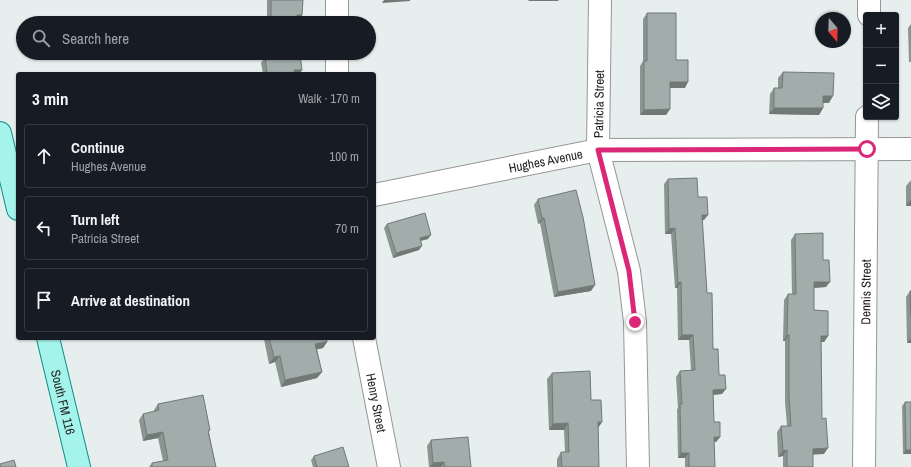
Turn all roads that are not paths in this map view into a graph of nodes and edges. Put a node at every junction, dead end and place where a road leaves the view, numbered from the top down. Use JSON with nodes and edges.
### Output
{"nodes":[{"id":1,"x":337,"y":0,"type":"edge"},
{"id":2,"x":600,"y":0,"type":"edge"},
{"id":3,"x":869,"y":0,"type":"edge"},
{"id":4,"x":869,"y":12,"type":"edge"},
{"id":5,"x":337,"y":16,"type":"edge"},
{"id":6,"x":337,"y":60,"type":"edge"},
{"id":7,"x":338,"y":72,"type":"edge"},
{"id":8,"x":867,"y":120,"type":"edge"},
{"id":9,"x":0,"y":133,"type":"edge"},
{"id":10,"x":867,"y":149,"type":"junction"},
{"id":11,"x":911,"y":149,"type":"edge"},
{"id":12,"x":598,"y":150,"type":"junction"},
{"id":13,"x":376,"y":195,"type":"edge"},
{"id":14,"x":16,"y":201,"type":"edge"},
{"id":15,"x":48,"y":340,"type":"edge"},
{"id":16,"x":364,"y":340,"type":"edge"},
{"id":17,"x":79,"y":467,"type":"edge"},
{"id":18,"x":389,"y":467,"type":"edge"},
{"id":19,"x":638,"y":467,"type":"edge"},
{"id":20,"x":864,"y":467,"type":"edge"}],
"edges":[{"from":1,"to":5,"type":"street"},
{"from":2,"to":12,"type":"street","name":"Patricia Street"},
{"from":3,"to":4,"type":"street"},
{"from":6,"to":7,"type":"street"},
{"from":8,"to":10,"type":"street","name":"Dennis Street"},
{"from":9,"to":14,"type":"main road"},
{"from":10,"to":11,"type":"street","name":"Hughes Avenue"},
{"from":10,"to":12,"type":"street","name":"Hughes Avenue"},
{"from":10,"to":20,"type":"street","name":"Dennis Street"},
{"from":12,"to":13,"type":"street","name":"Hughes Avenue"},
{"from":12,"to":19,"type":"street","name":"Patricia Street"},
{"from":15,"to":17,"type":"main road","name":"South FM 116"},
{"from":16,"to":18,"type":"street","name":"Henry Street"}]}
